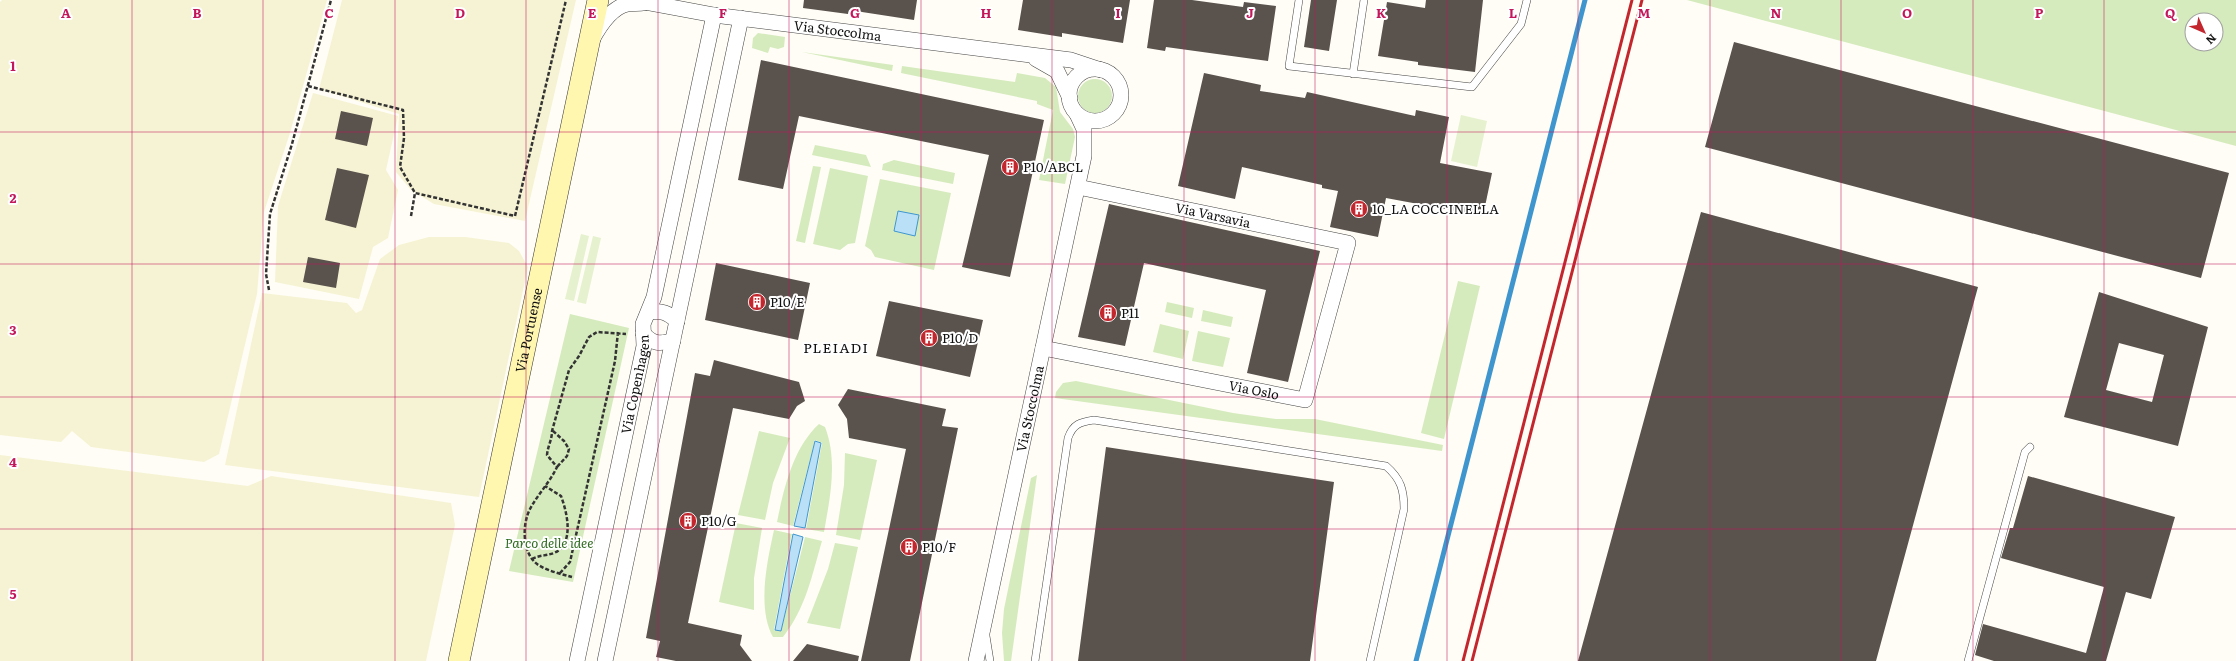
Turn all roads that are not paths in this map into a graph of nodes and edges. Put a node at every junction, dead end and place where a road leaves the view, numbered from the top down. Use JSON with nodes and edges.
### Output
{"nodes":[{"id":1,"x":598,"y":0,"type":"edge"},
{"id":2,"x":1299,"y":0,"type":"edge"},
{"id":3,"x":1364,"y":0,"type":"edge"},
{"id":4,"x":1527,"y":0,"type":"edge"},
{"id":5,"x":639,"y":2,"type":"edge"},
{"id":6,"x":714,"y":15,"type":"junction"},
{"id":7,"x":741,"y":18,"type":"junction"},
{"id":8,"x":588,"y":48,"type":"junction"},
{"id":9,"x":1032,"y":56,"type":"junction"},
{"id":10,"x":1101,"y":70,"type":"junction"},
{"id":11,"x":1353,"y":74,"type":"junction"},
{"id":12,"x":1070,"y":98,"type":"junction"},
{"id":13,"x":1077,"y":114,"type":"junction"},
{"id":14,"x":1104,"y":120,"type":"junction"},
{"id":15,"x":1084,"y":156,"type":"junction"},
{"id":16,"x":1078,"y":187,"type":"junction"},
{"id":17,"x":1348,"y":244,"type":"joint"},
{"id":18,"x":649,"y":312,"type":"junction"},
{"id":19,"x":677,"y":321,"type":"junction"},
{"id":20,"x":643,"y":332,"type":"junction"},
{"id":21,"x":673,"y":341,"type":"junction"},
{"id":22,"x":1044,"y":348,"type":"junction"},
{"id":23,"x":2030,"y":447,"type":"dead end"},
{"id":24,"x":984,"y":626,"type":"junction"},
{"id":25,"x":459,"y":661,"type":"edge"},
{"id":26,"x":577,"y":661,"type":"edge"},
{"id":27,"x":605,"y":661,"type":"edge"},
{"id":28,"x":976,"y":661,"type":"edge"},
{"id":29,"x":990,"y":661,"type":"edge"},
{"id":30,"x":1035,"y":661,"type":"edge"},
{"id":31,"x":1370,"y":661,"type":"edge"},
{"id":32,"x":1968,"y":661,"type":"edge"}],
"edges":[{"from":1,"to":8,"type":"street","name":"Via Portuense"},
{"from":2,"to":11,"type":"lane"},
{"from":3,"to":11,"type":"lane"},
{"from":4,"to":11,"type":"lane"},
{"from":5,"to":6,"type":"street","name":"Via Stoccolma"},
{"from":5,"to":8,"type":"street","name":"Via Stoccolma"},
{"from":6,"to":7,"type":"street","name":"Via Stoccolma"},
{"from":6,"to":18,"type":"street","name":"Via Copenhagen"},
{"from":7,"to":9,"type":"street","name":"Via Stoccolma"},
{"from":7,"to":19,"type":"street"},
{"from":8,"to":25,"type":"street","name":"Via Portuense"},
{"from":9,"to":10,"type":"street","name":"Via Stoccolma"},
{"from":9,"to":12,"type":"street","name":"Via Stoccolma"},
{"from":10,"to":12,"type":"street"},
{"from":10,"to":14,"type":"street"},
{"from":12,"to":13,"type":"street"},
{"from":13,"to":14,"type":"street"},
{"from":13,"to":15,"type":"street","name":"Via Stoccolma"},
{"from":14,"to":15,"type":"street","name":"Via Stoccolma"},
{"from":15,"to":16,"type":"street","name":"Via Stoccolma"},
{"from":16,"to":17,"type":"street","name":"Via Varsavia"},
{"from":16,"to":22,"type":"street","name":"Via Stoccolma"},
{"from":17,"to":22,"type":"street","name":"Via Oslo"},
{"from":18,"to":19,"type":"street"},
{"from":18,"to":20,"type":"street","name":"Via Copenhagen"},
{"from":19,"to":21,"type":"street"},
{"from":20,"to":21,"type":"street"},
{"from":20,"to":26,"type":"street","name":"Via Copenhagen"},
{"from":21,"to":27,"type":"street"},
{"from":22,"to":24,"type":"street","name":"Via Stoccolma"},
{"from":23,"to":32,"type":"lane"},
{"from":24,"to":28,"type":"street","name":"Via Stoccolma"},
{"from":24,"to":29,"type":"lane"},
{"from":30,"to":31,"type":"lane"}]}
